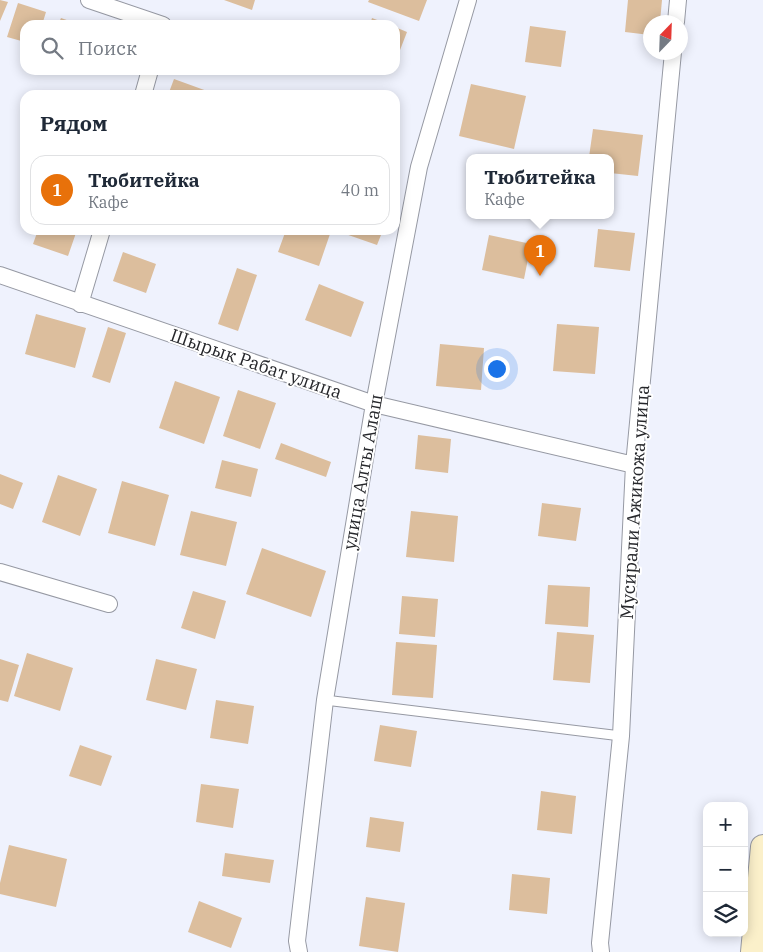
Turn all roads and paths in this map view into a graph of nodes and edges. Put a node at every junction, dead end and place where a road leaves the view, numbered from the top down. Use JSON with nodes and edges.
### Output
{"nodes":[{"id":1,"x":89,"y":0,"type":"edge"},
{"id":2,"x":468,"y":0,"type":"edge"},
{"id":3,"x":678,"y":0,"type":"edge"},
{"id":4,"x":677,"y":15,"type":"edge"},
{"id":5,"x":148,"y":20,"type":"edge"},
{"id":6,"x":672,"y":60,"type":"edge"},
{"id":7,"x":149,"y":75,"type":"edge"},
{"id":8,"x":144,"y":90,"type":"edge"},
{"id":9,"x":101,"y":235,"type":"edge"},
{"id":10,"x":0,"y":275,"type":"edge"},
{"id":11,"x":80,"y":304,"type":"junction"},
{"id":12,"x":374,"y":404,"type":"junction"},
{"id":13,"x":634,"y":465,"type":"junction"},
{"id":14,"x":0,"y":572,"type":"edge"},
{"id":15,"x":109,"y":604,"type":"dead end"},
{"id":16,"x":325,"y":700,"type":"junction"},
{"id":17,"x":621,"y":736,"type":"junction"},
{"id":18,"x":763,"y":847,"type":"edge"},
{"id":19,"x":299,"y":952,"type":"edge"},
{"id":20,"x":601,"y":952,"type":"edge"},
{"id":21,"x":753,"y":952,"type":"edge"}],
"edges":[{"from":1,"to":5,"type":"street"},
{"from":2,"to":12,"type":"street","name":"улица Алты Алаш"},
{"from":3,"to":4,"type":"street"},
{"from":6,"to":13,"type":"street","name":"Мусирали Ажикожа улица"},
{"from":7,"to":8,"type":"street"},
{"from":9,"to":11,"type":"street"},
{"from":10,"to":11,"type":"street","name":"Шырык Рабат улица"},
{"from":11,"to":12,"type":"street","name":"Шырык Рабат улица"},
{"from":12,"to":13,"type":"street","name":"Шырык Рабат улица"},
{"from":12,"to":16,"type":"street","name":"улица Алты Алаш"},
{"from":13,"to":17,"type":"street","name":"Мусирали Ажикожа улица"},
{"from":14,"to":15,"type":"street"},
{"from":16,"to":17,"type":"lane"},
{"from":16,"to":19,"type":"street","name":"улица Алты Алаш"},
{"from":17,"to":20,"type":"street","name":"Мусирали Ажикожа улица"},
{"from":18,"to":21,"type":"main road"}]}
